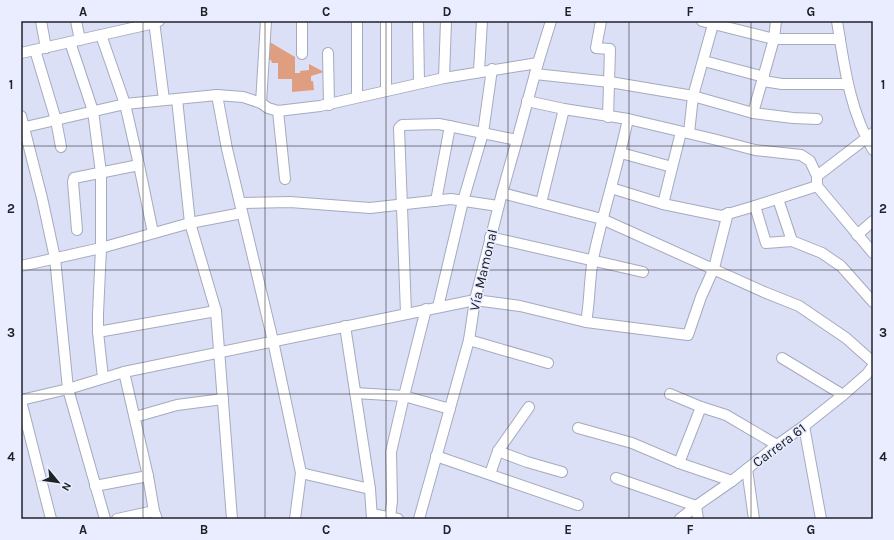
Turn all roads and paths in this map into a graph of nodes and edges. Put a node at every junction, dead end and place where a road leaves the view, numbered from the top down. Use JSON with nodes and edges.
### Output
{"nodes":[{"id":1,"x":41,"y":21,"type":"edge"},
{"id":2,"x":76,"y":21,"type":"edge"},
{"id":3,"x":115,"y":21,"type":"edge"},
{"id":4,"x":266,"y":21,"type":"edge"},
{"id":5,"x":302,"y":21,"type":"edge"},
{"id":6,"x":358,"y":21,"type":"edge"},
{"id":7,"x":386,"y":21,"type":"edge"},
{"id":8,"x":418,"y":21,"type":"edge"},
{"id":9,"x":446,"y":21,"type":"edge"},
{"id":10,"x":482,"y":21,"type":"edge"},
{"id":11,"x":551,"y":21,"type":"edge"},
{"id":12,"x":601,"y":21,"type":"edge"},
{"id":13,"x":702,"y":21,"type":"edge"},
{"id":14,"x":776,"y":21,"type":"edge"},
{"id":15,"x":837,"y":21,"type":"edge"},
{"id":16,"x":156,"y":22,"type":"edge"},
{"id":17,"x":714,"y":22,"type":"edge"},
{"id":18,"x":117,"y":32,"type":"junction"},
{"id":19,"x":101,"y":35,"type":"junction"},
{"id":20,"x":774,"y":39,"type":"junction"},
{"id":21,"x":840,"y":39,"type":"junction"},
{"id":22,"x":75,"y":41,"type":"junction"},
{"id":23,"x":46,"y":48,"type":"junction"},
{"id":24,"x":35,"y":50,"type":"junction"},
{"id":25,"x":21,"y":53,"type":"edge"},
{"id":26,"x":328,"y":53,"type":"dead end"},
{"id":27,"x":302,"y":54,"type":"dead end"},
{"id":28,"x":704,"y":61,"type":"junction"},
{"id":29,"x":538,"y":63,"type":"junction"},
{"id":30,"x":492,"y":69,"type":"junction"},
{"id":31,"x":478,"y":71,"type":"junction"},
{"id":32,"x":535,"y":74,"type":"junction"},
{"id":33,"x":444,"y":78,"type":"junction"},
{"id":34,"x":763,"y":79,"type":"junction"},
{"id":35,"x":610,"y":82,"type":"junction"},
{"id":36,"x":419,"y":83,"type":"junction"},
{"id":37,"x":848,"y":84,"type":"junction"},
{"id":38,"x":386,"y":91,"type":"junction"},
{"id":39,"x":217,"y":95,"type":"junction"},
{"id":40,"x":694,"y":96,"type":"junction"},
{"id":41,"x":357,"y":97,"type":"junction"},
{"id":42,"x":177,"y":99,"type":"junction"},
{"id":43,"x":164,"y":100,"type":"junction"},
{"id":44,"x":527,"y":101,"type":"junction"},
{"id":45,"x":261,"y":103,"type":"junction"},
{"id":46,"x":125,"y":104,"type":"junction"},
{"id":47,"x":329,"y":104,"type":"junction"},
{"id":48,"x":564,"y":109,"type":"junction"},
{"id":49,"x":278,"y":110,"type":"junction"},
{"id":50,"x":93,"y":111,"type":"junction"},
{"id":51,"x":753,"y":113,"type":"junction"},
{"id":52,"x":21,"y":116,"type":"edge"},
{"id":53,"x":608,"y":117,"type":"junction"},
{"id":54,"x":628,"y":119,"type":"junction"},
{"id":55,"x":817,"y":119,"type":"dead end"},
{"id":56,"x":56,"y":120,"type":"junction"},
{"id":57,"x":450,"y":126,"type":"junction"},
{"id":58,"x":23,"y":127,"type":"edge"},
{"id":59,"x":685,"y":132,"type":"junction"},
{"id":60,"x":482,"y":133,"type":"junction"},
{"id":61,"x":869,"y":135,"type":"edge"},
{"id":62,"x":517,"y":140,"type":"junction"},
{"id":63,"x":61,"y":147,"type":"dead end"},
{"id":64,"x":873,"y":150,"type":"edge"},
{"id":65,"x":621,"y":153,"type":"junction"},
{"id":66,"x":139,"y":165,"type":"junction"},
{"id":67,"x":672,"y":167,"type":"junction"},
{"id":68,"x":101,"y":173,"type":"junction"},
{"id":69,"x":285,"y":179,"type":"dead end"},
{"id":70,"x":817,"y":181,"type":"junction"},
{"id":71,"x":611,"y":188,"type":"junction"},
{"id":72,"x":502,"y":194,"type":"junction"},
{"id":73,"x":778,"y":199,"type":"junction"},
{"id":74,"x":436,"y":201,"type":"junction"},
{"id":75,"x":463,"y":201,"type":"junction"},
{"id":76,"x":540,"y":203,"type":"junction"},
{"id":77,"x":402,"y":204,"type":"junction"},
{"id":78,"x":663,"y":204,"type":"junction"},
{"id":79,"x":498,"y":206,"type":"junction"},
{"id":80,"x":755,"y":206,"type":"junction"},
{"id":81,"x":241,"y":208,"type":"junction"},
{"id":82,"x":728,"y":214,"type":"junction"},
{"id":83,"x":602,"y":219,"type":"junction"},
{"id":84,"x":873,"y":221,"type":"edge"},
{"id":85,"x":190,"y":223,"type":"junction"},
{"id":86,"x":76,"y":230,"type":"dead end"},
{"id":87,"x":153,"y":233,"type":"junction"},
{"id":88,"x":857,"y":235,"type":"junction"},
{"id":89,"x":490,"y":237,"type":"junction"},
{"id":90,"x":792,"y":241,"type":"junction"},
{"id":91,"x":101,"y":248,"type":"junction"},
{"id":92,"x":873,"y":253,"type":"edge"},
{"id":93,"x":55,"y":258,"type":"junction"},
{"id":94,"x":593,"y":261,"type":"junction"},
{"id":95,"x":21,"y":266,"type":"edge"},
{"id":96,"x":714,"y":268,"type":"junction"},
{"id":97,"x":643,"y":272,"type":"dead end"},
{"id":98,"x":475,"y":300,"type":"junction"},
{"id":99,"x":873,"y":302,"type":"edge"},
{"id":100,"x":438,"y":307,"type":"junction"},
{"id":101,"x":426,"y":309,"type":"junction"},
{"id":102,"x":216,"y":311,"type":"junction"},
{"id":103,"x":406,"y":313,"type":"junction"},
{"id":104,"x":586,"y":322,"type":"junction"},
{"id":105,"x":345,"y":326,"type":"junction"},
{"id":106,"x":98,"y":332,"type":"junction"},
{"id":107,"x":469,"y":340,"type":"junction"},
{"id":108,"x":273,"y":341,"type":"junction"},
{"id":109,"x":220,"y":352,"type":"junction"},
{"id":110,"x":782,"y":358,"type":"dead end"},
{"id":111,"x":873,"y":362,"type":"edge"},
{"id":112,"x":548,"y":363,"type":"dead end"},
{"id":113,"x":873,"y":366,"type":"edge"},
{"id":114,"x":124,"y":372,"type":"junction"},
{"id":115,"x":103,"y":378,"type":"junction"},
{"id":116,"x":68,"y":389,"type":"junction"},
{"id":117,"x":355,"y":393,"type":"junction"},
{"id":118,"x":670,"y":394,"type":"dead end"},
{"id":119,"x":843,"y":395,"type":"junction"},
{"id":120,"x":404,"y":396,"type":"junction"},
{"id":121,"x":223,"y":399,"type":"junction"},
{"id":122,"x":21,"y":400,"type":"edge"},
{"id":123,"x":529,"y":407,"type":"dead end"},
{"id":124,"x":701,"y":407,"type":"junction"},
{"id":125,"x":450,"y":409,"type":"junction"},
{"id":126,"x":135,"y":416,"type":"junction"},
{"id":127,"x":804,"y":426,"type":"junction"},
{"id":128,"x":578,"y":428,"type":"dead end"},
{"id":129,"x":777,"y":445,"type":"junction"},
{"id":130,"x":498,"y":451,"type":"junction"},
{"id":131,"x":436,"y":456,"type":"junction"},
{"id":132,"x":679,"y":463,"type":"junction"},
{"id":133,"x":747,"y":469,"type":"junction"},
{"id":134,"x":562,"y":472,"type":"dead end"},
{"id":135,"x":301,"y":473,"type":"junction"},
{"id":136,"x":490,"y":474,"type":"junction"},
{"id":137,"x":148,"y":476,"type":"junction"},
{"id":138,"x":616,"y":478,"type":"dead end"},
{"id":139,"x":732,"y":481,"type":"junction"},
{"id":140,"x":95,"y":486,"type":"junction"},
{"id":141,"x":370,"y":489,"type":"junction"},
{"id":142,"x":578,"y":504,"type":"dead end"},
{"id":143,"x":696,"y":506,"type":"junction"},
{"id":144,"x":155,"y":515,"type":"edge"},
{"id":145,"x":372,"y":517,"type":"edge"},
{"id":146,"x":394,"y":518,"type":"edge"},
{"id":147,"x":51,"y":519,"type":"edge"},
{"id":148,"x":105,"y":519,"type":"edge"},
{"id":149,"x":117,"y":519,"type":"edge"},
{"id":150,"x":232,"y":519,"type":"edge"},
{"id":151,"x":295,"y":519,"type":"edge"},
{"id":152,"x":419,"y":519,"type":"edge"},
{"id":153,"x":680,"y":519,"type":"edge"},
{"id":154,"x":698,"y":519,"type":"edge"},
{"id":155,"x":754,"y":519,"type":"edge"},
{"id":156,"x":821,"y":519,"type":"edge"}],
"edges":[{"from":1,"to":23,"type":"street"},
{"from":2,"to":22,"type":"street"},
{"from":3,"to":18,"type":"street"},
{"from":4,"to":45,"type":"street"},
{"from":5,"to":27,"type":"street"},
{"from":6,"to":41,"type":"street"},
{"from":7,"to":38,"type":"street"},
{"from":8,"to":36,"type":"street"},
{"from":9,"to":33,"type":"street"},
{"from":10,"to":31,"type":"street"},
{"from":11,"to":29,"type":"street","name":"Vía Mamonal"},
{"from":12,"to":35,"type":"street"},
{"from":13,"to":17,"type":"street"},
{"from":14,"to":20,"type":"street"},
{"from":15,"to":21,"type":"street"},
{"from":16,"to":18,"type":"street"},
{"from":16,"to":43,"type":"street"},
{"from":17,"to":20,"type":"street"},
{"from":17,"to":28,"type":"street"},
{"from":18,"to":19,"type":"street"},
{"from":19,"to":22,"type":"street"},
{"from":19,"to":46,"type":"street"},
{"from":20,"to":21,"type":"street"},
{"from":20,"to":34,"type":"street"},
{"from":21,"to":37,"type":"street"},
{"from":22,"to":23,"type":"street"},
{"from":22,"to":50,"type":"street"},
{"from":23,"to":24,"type":"street"},
{"from":24,"to":25,"type":"street"},
{"from":24,"to":56,"type":"street"},
{"from":26,"to":47,"type":"street"},
{"from":28,"to":34,"type":"street"},
{"from":28,"to":40,"type":"street"},
{"from":29,"to":30,"type":"street"},
{"from":29,"to":32,"type":"street","name":"Vía Mamonal"},
{"from":30,"to":31,"type":"street"},
{"from":30,"to":60,"type":"street"},
{"from":31,"to":33,"type":"street"},
{"from":32,"to":35,"type":"street"},
{"from":32,"to":44,"type":"street","name":"Vía Mamonal"},
{"from":33,"to":36,"type":"street"},
{"from":34,"to":37,"type":"street"},
{"from":34,"to":51,"type":"street"},
{"from":35,"to":40,"type":"street"},
{"from":35,"to":53,"type":"street"},
{"from":36,"to":38,"type":"street"},
{"from":37,"to":61,"type":"street"},
{"from":38,"to":41,"type":"street"},
{"from":39,"to":42,"type":"street"},
{"from":39,"to":45,"type":"street"},
{"from":39,"to":81,"type":"street"},
{"from":40,"to":51,"type":"street"},
{"from":40,"to":59,"type":"street"},
{"from":41,"to":47,"type":"street"},
{"from":42,"to":43,"type":"street"},
{"from":42,"to":85,"type":"street"},
{"from":43,"to":46,"type":"street"},
{"from":44,"to":48,"type":"street"},
{"from":44,"to":62,"type":"street","name":"Vía Mamonal"},
{"from":45,"to":49,"type":"street"},
{"from":46,"to":50,"type":"street"},
{"from":46,"to":66,"type":"street"},
{"from":47,"to":49,"type":"street"},
{"from":48,"to":53,"type":"street"},
{"from":48,"to":76,"type":"street"},
{"from":49,"to":69,"type":"street"},
{"from":50,"to":56,"type":"street"},
{"from":50,"to":68,"type":"street"},
{"from":51,"to":55,"type":"street"},
{"from":52,"to":58,"type":"street"},
{"from":53,"to":54,"type":"street"},
{"from":54,"to":59,"type":"street"},
{"from":54,"to":65,"type":"street"},
{"from":56,"to":58,"type":"street"},
{"from":56,"to":63,"type":"street"},
{"from":57,"to":60,"type":"street"},
{"from":57,"to":74,"type":"street"},
{"from":57,"to":77,"type":"street"},
{"from":58,"to":93,"type":"street"},
{"from":59,"to":67,"type":"street"},
{"from":59,"to":70,"type":"street"},
{"from":60,"to":62,"type":"street"},
{"from":60,"to":75,"type":"street"},
{"from":61,"to":64,"type":"street"},
{"from":61,"to":70,"type":"street"},
{"from":62,"to":72,"type":"street","name":"Vía Mamonal"},
{"from":65,"to":67,"type":"street"},
{"from":65,"to":71,"type":"street"},
{"from":66,"to":68,"type":"street"},
{"from":66,"to":87,"type":"street"},
{"from":67,"to":78,"type":"street"},
{"from":68,"to":86,"type":"street"},
{"from":68,"to":91,"type":"street"},
{"from":70,"to":73,"type":"street"},
{"from":70,"to":88,"type":"street"},
{"from":71,"to":78,"type":"street"},
{"from":71,"to":83,"type":"street"},
{"from":72,"to":76,"type":"street"},
{"from":72,"to":79,"type":"street","name":"Vía Mamonal"},
{"from":73,"to":80,"type":"street"},
{"from":73,"to":90,"type":"street"},
{"from":74,"to":75,"type":"street"},
{"from":74,"to":77,"type":"street"},
{"from":75,"to":79,"type":"street"},
{"from":75,"to":100,"type":"street"},
{"from":76,"to":83,"type":"street"},
{"from":77,"to":81,"type":"street"},
{"from":77,"to":103,"type":"street"},
{"from":78,"to":82,"type":"street"},
{"from":79,"to":89,"type":"street","name":"Vía Mamonal"},
{"from":80,"to":82,"type":"street"},
{"from":80,"to":90,"type":"street"},
{"from":81,"to":85,"type":"street"},
{"from":81,"to":108,"type":"street"},
{"from":82,"to":96,"type":"street"},
{"from":83,"to":94,"type":"street"},
{"from":83,"to":96,"type":"street"},
{"from":84,"to":88,"type":"street"},
{"from":85,"to":87,"type":"street"},
{"from":85,"to":102,"type":"street"},
{"from":87,"to":91,"type":"street"},
{"from":88,"to":92,"type":"street"},
{"from":89,"to":94,"type":"street"},
{"from":89,"to":98,"type":"street","name":"Vía Mamonal"},
{"from":90,"to":99,"type":"street"},
{"from":91,"to":93,"type":"street"},
{"from":91,"to":106,"type":"street"},
{"from":93,"to":95,"type":"street"},
{"from":93,"to":116,"type":"street"},
{"from":94,"to":97,"type":"street"},
{"from":94,"to":104,"type":"street"},
{"from":96,"to":104,"type":"street"},
{"from":96,"to":111,"type":"street"},
{"from":98,"to":100,"type":"street"},
{"from":98,"to":104,"type":"street"},
{"from":98,"to":107,"type":"street","name":"Vía Mamonal"},
{"from":100,"to":101,"type":"street"},
{"from":101,"to":103,"type":"street"},
{"from":101,"to":120,"type":"street"},
{"from":102,"to":106,"type":"street"},
{"from":102,"to":109,"type":"street"},
{"from":103,"to":105,"type":"street"},
{"from":105,"to":108,"type":"street"},
{"from":105,"to":117,"type":"street"},
{"from":106,"to":115,"type":"street"},
{"from":107,"to":112,"type":"street"},
{"from":107,"to":125,"type":"street","name":"Vía Mamonal"},
{"from":108,"to":109,"type":"street"},
{"from":108,"to":135,"type":"street"},
{"from":109,"to":114,"type":"street"},
{"from":109,"to":121,"type":"street"},
{"from":110,"to":119,"type":"street"},
{"from":113,"to":119,"type":"street","name":"Carrera 61"},
{"from":114,"to":115,"type":"street"},
{"from":114,"to":126,"type":"street"},
{"from":115,"to":116,"type":"street"},
{"from":116,"to":122,"type":"street"},
{"from":116,"to":140,"type":"street"},
{"from":117,"to":120,"type":"street"},
{"from":117,"to":141,"type":"street"},
{"from":118,"to":124,"type":"street"},
{"from":119,"to":127,"type":"street","name":"Carrera 61"},
{"from":120,"to":125,"type":"street"},
{"from":120,"to":146,"type":"street"},
{"from":121,"to":126,"type":"street"},
{"from":121,"to":150,"type":"street"},
{"from":122,"to":147,"type":"street"},
{"from":123,"to":130,"type":"street"},
{"from":124,"to":129,"type":"street"},
{"from":124,"to":132,"type":"street"},
{"from":125,"to":131,"type":"street","name":"Vía Mamonal"},
{"from":126,"to":137,"type":"street"},
{"from":127,"to":129,"type":"street","name":"Carrera 61"},
{"from":127,"to":156,"type":"street"},
{"from":128,"to":132,"type":"street"},
{"from":129,"to":133,"type":"street","name":"Carrera 61"},
{"from":130,"to":134,"type":"street"},
{"from":130,"to":136,"type":"street"},
{"from":131,"to":136,"type":"street"},
{"from":131,"to":152,"type":"street","name":"Vía Mamonal"},
{"from":132,"to":139,"type":"street"},
{"from":133,"to":139,"type":"street","name":"Carrera 61"},
{"from":133,"to":155,"type":"street"},
{"from":135,"to":141,"type":"street"},
{"from":135,"to":151,"type":"street"},
{"from":136,"to":142,"type":"street"},
{"from":137,"to":140,"type":"street"},
{"from":137,"to":144,"type":"street"},
{"from":138,"to":143,"type":"street"},
{"from":139,"to":143,"type":"street","name":"Carrera 61"},
{"from":140,"to":148,"type":"street"},
{"from":141,"to":145,"type":"street"},
{"from":143,"to":153,"type":"street","name":"Carrera 61"},
{"from":143,"to":154,"type":"street"},
{"from":144,"to":149,"type":"street"},
{"from":145,"to":146,"type":"street"}]}
